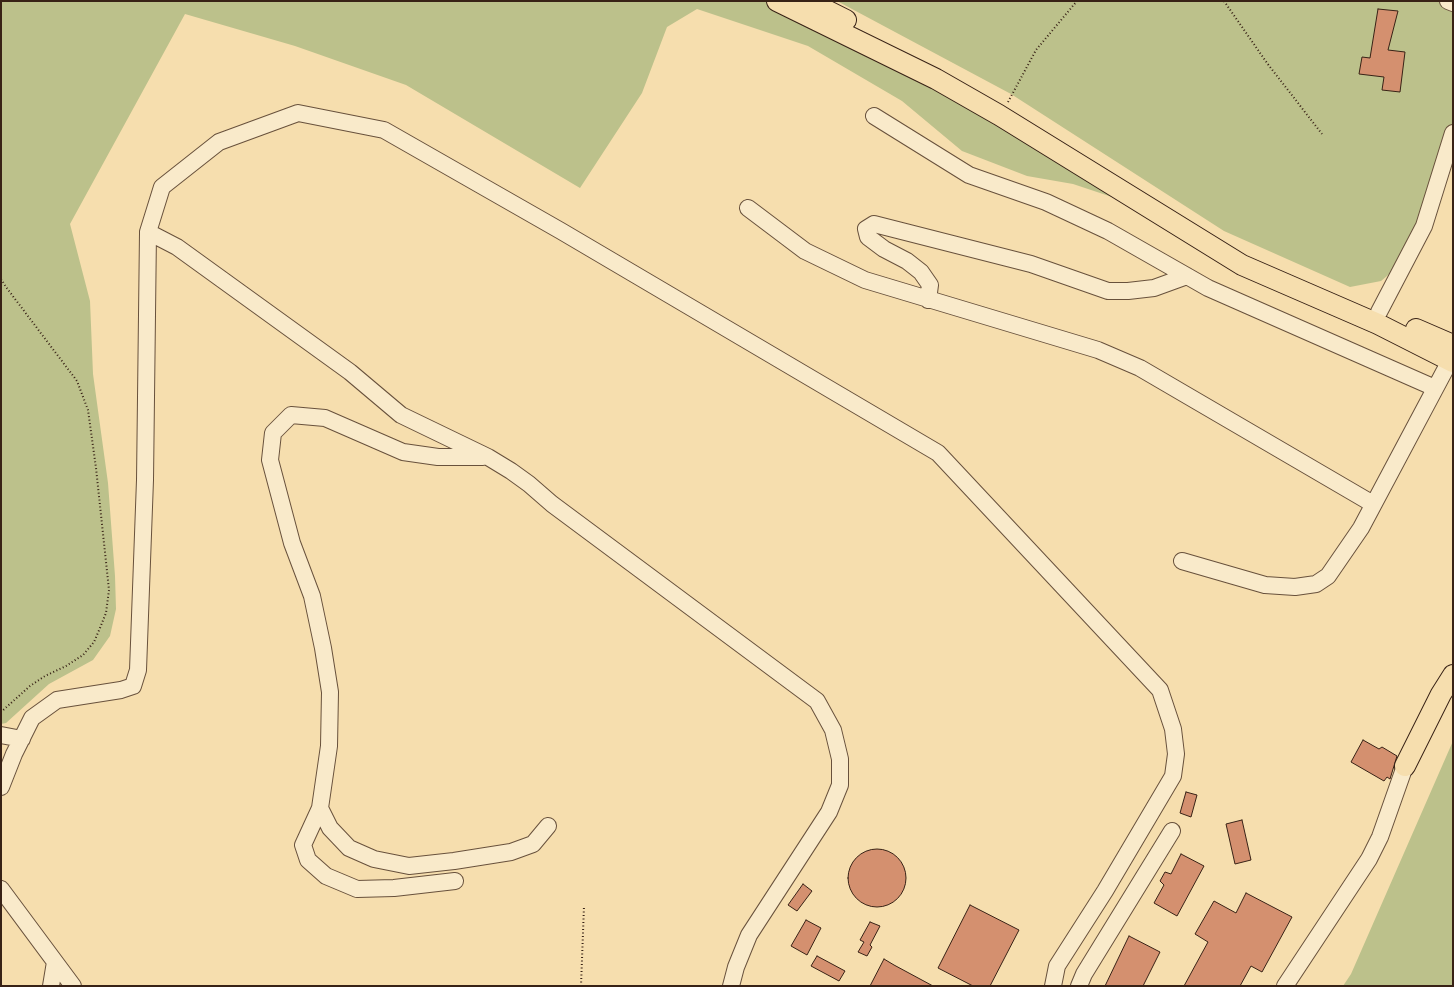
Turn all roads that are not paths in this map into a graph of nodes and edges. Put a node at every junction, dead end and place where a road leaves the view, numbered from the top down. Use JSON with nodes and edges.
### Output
{"nodes":[{"id":1,"x":777,"y":1,"type":"edge"},
{"id":2,"x":808,"y":1,"type":"edge"},
{"id":3,"x":1448,"y":1,"type":"edge"},
{"id":4,"x":1453,"y":3,"type":"edge"},
{"id":5,"x":874,"y":116,"type":"dead end"},
{"id":6,"x":1453,"y":134,"type":"edge"},
{"id":7,"x":748,"y":208,"type":"dead end"},
{"id":8,"x":148,"y":232,"type":"junction"},
{"id":9,"x":1187,"y":276,"type":"junction"},
{"id":10,"x":928,"y":300,"type":"junction"},
{"id":11,"x":1379,"y":312,"type":"junction"},
{"id":12,"x":1452,"y":355,"type":"edge"},
{"id":13,"x":1435,"y":388,"type":"junction"},
{"id":14,"x":488,"y":457,"type":"junction"},
{"id":15,"x":1374,"y":504,"type":"junction"},
{"id":16,"x":1182,"y":561,"type":"dead end"},
{"id":17,"x":1453,"y":675,"type":"edge"},
{"id":18,"x":1,"y":735,"type":"edge"},
{"id":19,"x":22,"y":739,"type":"junction"},
{"id":20,"x":1405,"y":766,"type":"joint"},
{"id":21,"x":1,"y":788,"type":"edge"},
{"id":22,"x":320,"y":808,"type":"junction"},
{"id":23,"x":548,"y":826,"type":"dead end"},
{"id":24,"x":1172,"y":831,"type":"dead end"},
{"id":25,"x":455,"y":881,"type":"dead end"},
{"id":26,"x":1,"y":889,"type":"edge"},
{"id":27,"x":55,"y":962,"type":"junction"},
{"id":28,"x":51,"y":986,"type":"edge"},
{"id":29,"x":73,"y":986,"type":"edge"},
{"id":30,"x":731,"y":986,"type":"edge"},
{"id":31,"x":1053,"y":986,"type":"edge"},
{"id":32,"x":1079,"y":986,"type":"edge"},
{"id":33,"x":1285,"y":986,"type":"edge"}],
"edges":[{"from":1,"to":12,"type":"main road"},
{"from":2,"to":11,"type":"main road"},
{"from":3,"to":4,"type":"lane"},
{"from":5,"to":9,"type":"lane"},
{"from":6,"to":11,"type":"lane"},
{"from":7,"to":10,"type":"lane"},
{"from":8,"to":14,"type":"lane"},
{"from":8,"to":19,"type":"lane"},
{"from":8,"to":31,"type":"lane"},
{"from":9,"to":10,"type":"lane"},
{"from":9,"to":13,"type":"lane"},
{"from":10,"to":15,"type":"lane"},
{"from":11,"to":12,"type":"main road"},
{"from":12,"to":13,"type":"lane"},
{"from":13,"to":15,"type":"lane"},
{"from":14,"to":22,"type":"lane"},
{"from":14,"to":30,"type":"lane"},
{"from":15,"to":16,"type":"lane"},
{"from":17,"to":20,"type":"main road"},
{"from":18,"to":19,"type":"lane"},
{"from":19,"to":21,"type":"lane"},
{"from":20,"to":33,"type":"lane"},
{"from":22,"to":23,"type":"lane"},
{"from":22,"to":25,"type":"lane"},
{"from":24,"to":32,"type":"lane"},
{"from":26,"to":27,"type":"lane"},
{"from":27,"to":28,"type":"lane"},
{"from":27,"to":29,"type":"lane"}]}
